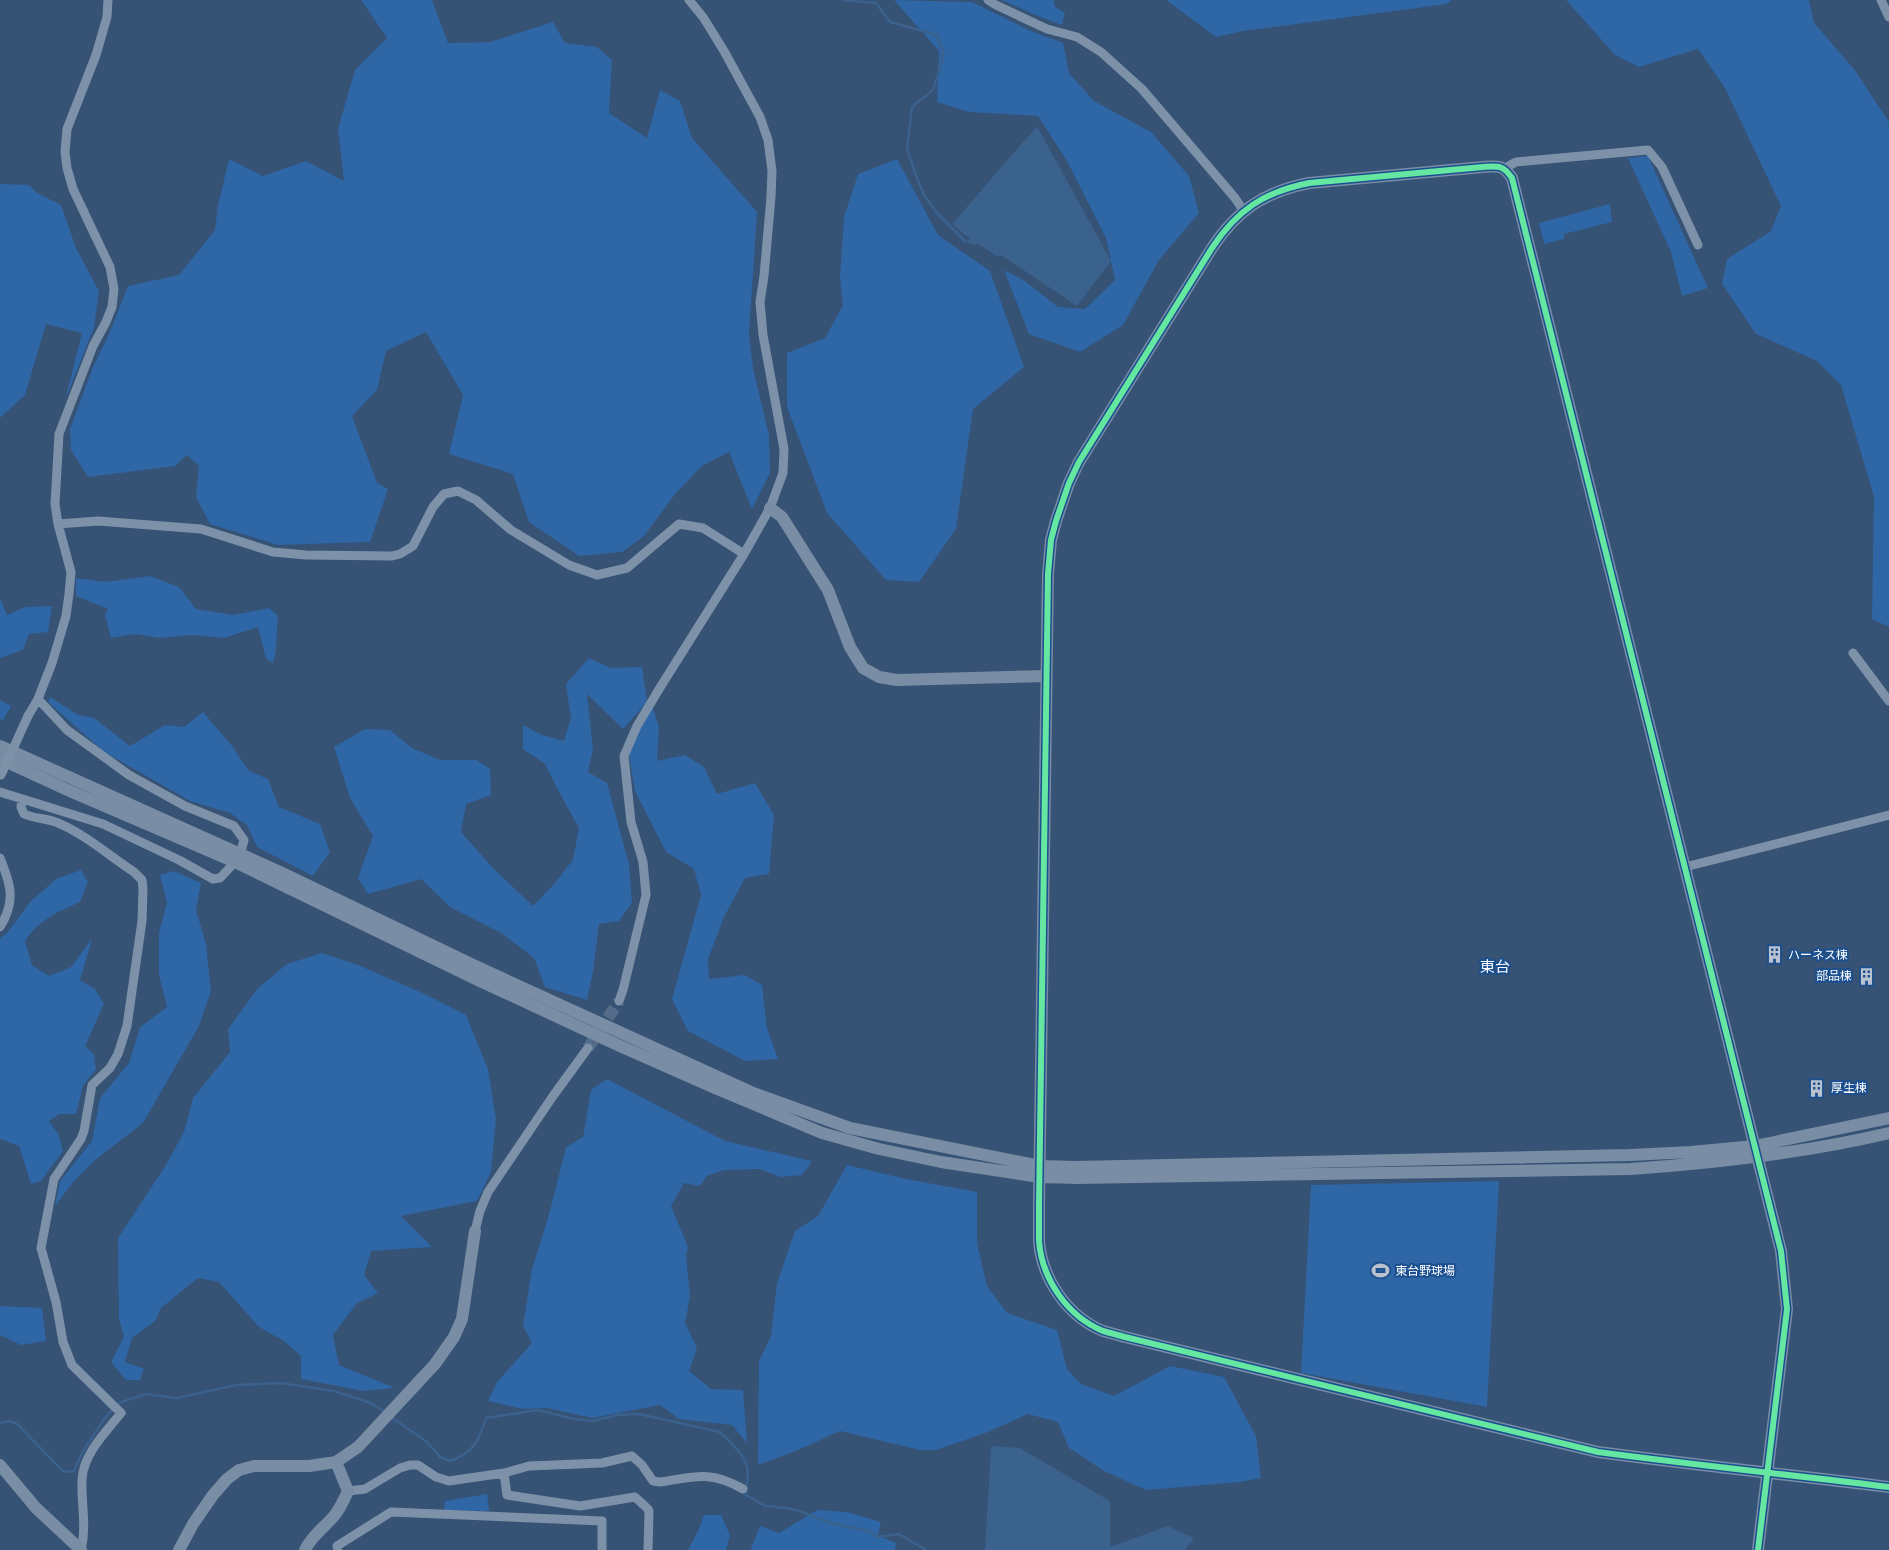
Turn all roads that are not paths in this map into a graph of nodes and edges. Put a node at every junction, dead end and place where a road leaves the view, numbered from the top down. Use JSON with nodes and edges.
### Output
{"nodes":[{"id":1,"x":108,"y":0,"type":"edge"},
{"id":2,"x":689,"y":0,"type":"edge"},
{"id":3,"x":988,"y":0,"type":"edge"},
{"id":4,"x":1881,"y":0,"type":"edge"},
{"id":5,"x":1889,"y":17,"type":"edge"},
{"id":6,"x":1505,"y":168,"type":"junction"},
{"id":7,"x":1244,"y":210,"type":"junction"},
{"id":8,"x":1698,"y":245,"type":"dead end"},
{"id":9,"x":770,"y":508,"type":"junction"},
{"id":10,"x":58,"y":524,"type":"junction"},
{"id":11,"x":744,"y":554,"type":"junction"},
{"id":12,"x":1853,"y":654,"type":"dead end"},
{"id":13,"x":1046,"y":676,"type":"junction"},
{"id":14,"x":38,"y":699,"type":"junction"},
{"id":15,"x":1889,"y":700,"type":"edge"},
{"id":16,"x":0,"y":739,"type":"edge"},
{"id":17,"x":0,"y":746,"type":"edge"},
{"id":18,"x":0,"y":758,"type":"edge"},
{"id":19,"x":0,"y":773,"type":"edge"},
{"id":20,"x":84,"y":783,"type":"junction"},
{"id":21,"x":0,"y":792,"type":"edge"},
{"id":22,"x":72,"y":792,"type":"junction"},
{"id":23,"x":22,"y":799,"type":"junction"},
{"id":24,"x":1889,"y":814,"type":"edge"},
{"id":25,"x":0,"y":858,"type":"edge"},
{"id":26,"x":237,"y":858,"type":"junction"},
{"id":27,"x":1684,"y":867,"type":"junction"},
{"id":28,"x":0,"y":927,"type":"edge"},
{"id":29,"x":619,"y":1001,"type":"tunnel mouth"},
{"id":30,"x":588,"y":1048,"type":"tunnel mouth"},
{"id":31,"x":1889,"y":1118,"type":"edge"},
{"id":32,"x":1889,"y":1133,"type":"edge"},
{"id":33,"x":1757,"y":1152,"type":"junction"},
{"id":34,"x":1040,"y":1172,"type":"junction"},
{"id":35,"x":475,"y":1231,"type":"joint"},
{"id":36,"x":336,"y":1462,"type":"junction"},
{"id":37,"x":0,"y":1465,"type":"edge"},
{"id":38,"x":1768,"y":1472,"type":"junction"},
{"id":39,"x":504,"y":1473,"type":"junction"},
{"id":40,"x":1889,"y":1487,"type":"edge"},
{"id":41,"x":743,"y":1489,"type":"dead end"},
{"id":42,"x":348,"y":1491,"type":"junction"},
{"id":43,"x":81,"y":1550,"type":"edge"},
{"id":44,"x":179,"y":1550,"type":"edge"},
{"id":45,"x":306,"y":1550,"type":"edge"},
{"id":46,"x":338,"y":1550,"type":"edge"},
{"id":47,"x":602,"y":1550,"type":"edge"},
{"id":48,"x":648,"y":1550,"type":"edge"},
{"id":49,"x":1758,"y":1550,"type":"edge"}],
"edges":[{"from":1,"to":10,"type":"street"},
{"from":2,"to":9,"type":"street"},
{"from":3,"to":7,"type":"street"},
{"from":4,"to":5,"type":"street"},
{"from":6,"to":7,"type":"street"},
{"from":6,"to":8,"type":"street"},
{"from":6,"to":27,"type":"street"},
{"from":7,"to":13,"type":"street"},
{"from":9,"to":11,"type":"street"},
{"from":9,"to":13,"type":"street"},
{"from":10,"to":11,"type":"street"},
{"from":10,"to":14,"type":"street"},
{"from":11,"to":29,"type":"street"},
{"from":12,"to":15,"type":"street"},
{"from":13,"to":34,"type":"street"},
{"from":14,"to":19,"type":"street","bridge":true},
{"from":14,"to":26,"type":"street"},
{"from":16,"to":20,"type":"street"},
{"from":17,"to":20,"type":"street"},
{"from":18,"to":22,"type":"street"},
{"from":19,"to":22,"type":"street"},
{"from":20,"to":26,"type":"street"},
{"from":21,"to":23,"type":"street"},
{"from":22,"to":26,"type":"street"},
{"from":23,"to":26,"type":"street"},
{"from":23,"to":43,"type":"street"},
{"from":24,"to":27,"type":"street"},
{"from":25,"to":28,"type":"street"},
{"from":26,"to":34,"type":"street"},
{"from":27,"to":33,"type":"street"},
{"from":30,"to":35,"type":"street"},
{"from":31,"to":33,"type":"street"},
{"from":32,"to":33,"type":"street"},
{"from":33,"to":34,"type":"street"},
{"from":33,"to":38,"type":"street"},
{"from":34,"to":38,"type":"street"},
{"from":35,"to":36,"type":"street"},
{"from":36,"to":42,"type":"street"},
{"from":36,"to":44,"type":"street"},
{"from":37,"to":43,"type":"street"},
{"from":38,"to":40,"type":"street"},
{"from":38,"to":49,"type":"street"},
{"from":39,"to":41,"type":"street"},
{"from":39,"to":42,"type":"street"},
{"from":39,"to":48,"type":"street"},
{"from":42,"to":45,"type":"street"},
{"from":46,"to":47,"type":"street"}]}
